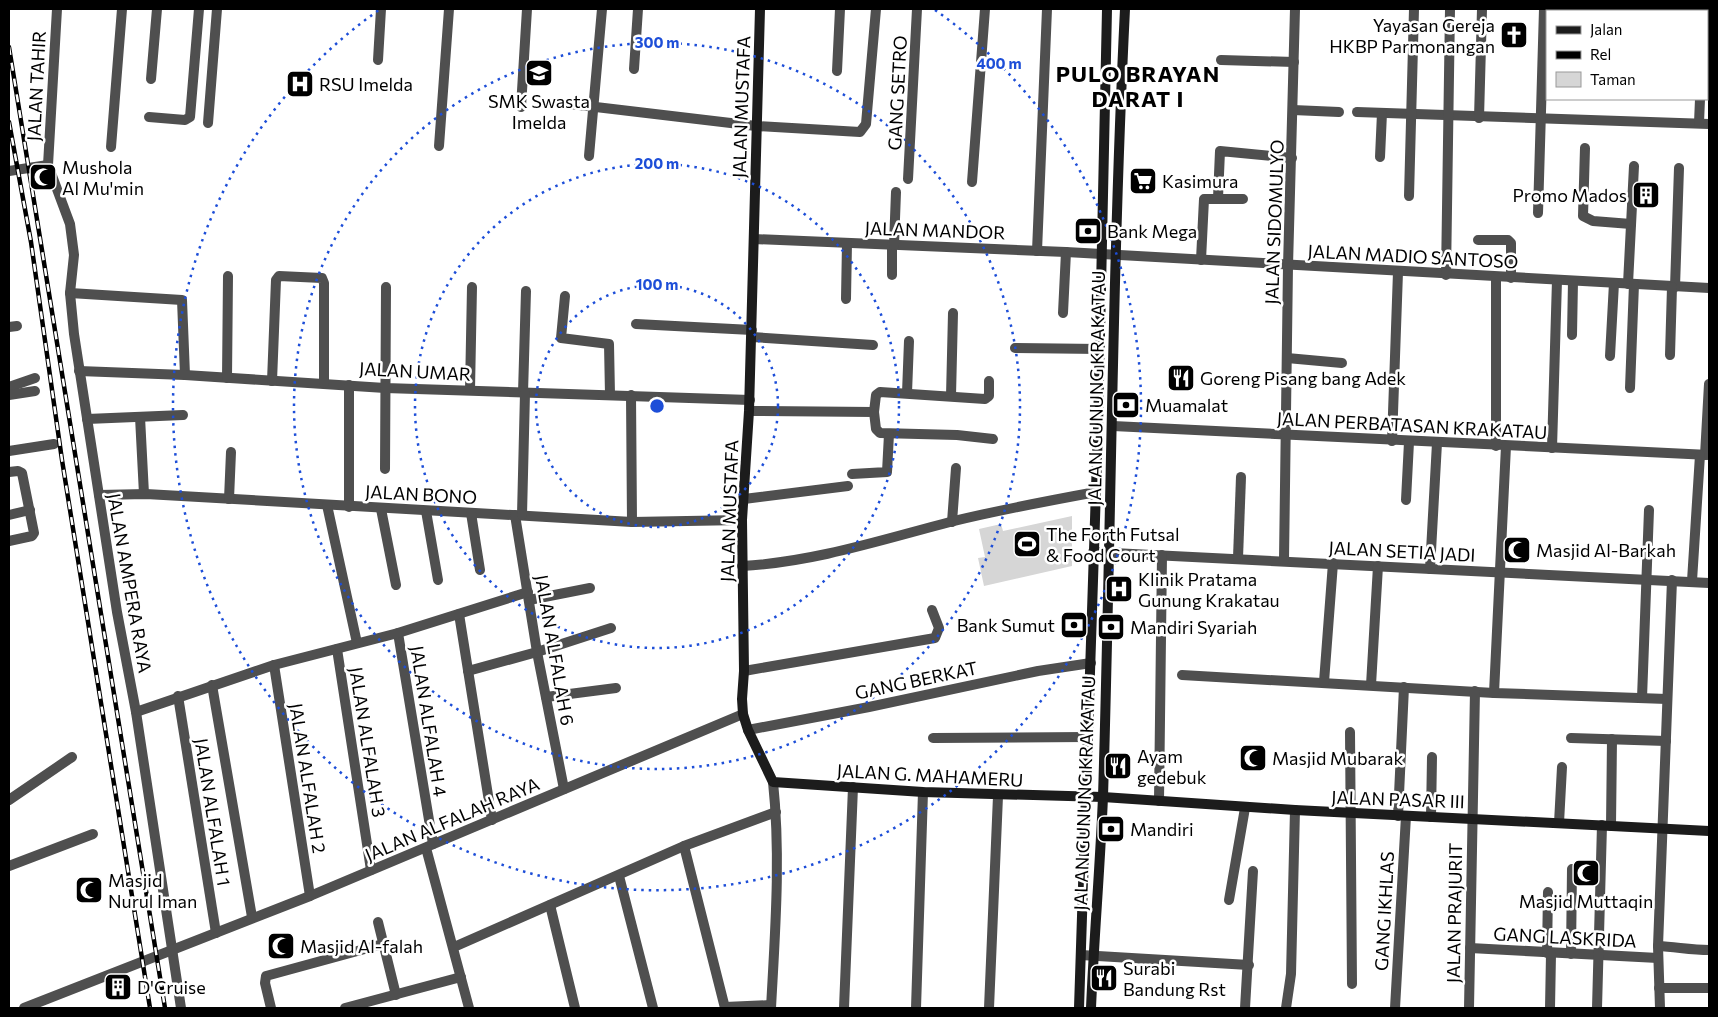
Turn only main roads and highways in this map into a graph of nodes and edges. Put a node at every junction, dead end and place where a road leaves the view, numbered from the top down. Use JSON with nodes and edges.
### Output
{"nodes":[{"id":1,"x":760,"y":9,"type":"edge"},
{"id":2,"x":1107,"y":9,"type":"edge"},
{"id":3,"x":1125,"y":9,"type":"edge"},
{"id":4,"x":1570,"y":9,"type":"edge"},
{"id":5,"x":1598,"y":10,"type":"edge"},
{"id":6,"x":773,"y":782,"type":"joint"},
{"id":7,"x":1085,"y":797,"type":"junction"},
{"id":8,"x":1102,"y":798,"type":"junction"},
{"id":9,"x":1709,"y":831,"type":"edge"},
{"id":10,"x":1079,"y":1008,"type":"edge"},
{"id":11,"x":1091,"y":1008,"type":"edge"}],
"edges":[{"from":1,"to":6,"type":"main road","name":"JALAN MUSTAFA"},
{"from":2,"to":7,"type":"main road","name":"JALAN GUNUNG KRAKATAU"},
{"from":3,"to":8,"type":"main road","name":"JALAN GUNUNG KRAKATAU"},
{"from":4,"to":5,"type":"main road"},
{"from":6,"to":7,"type":"main road","name":"JALAN G. MAHAMERU"},
{"from":7,"to":8,"type":"main road","name":"JALAN PASAR III"},
{"from":7,"to":10,"type":"main road","name":"JALAN GUNUNG KRAKATAU"},
{"from":8,"to":9,"type":"main road","name":"JALAN PASAR III"},
{"from":8,"to":11,"type":"main road","name":"JALAN GUNUNG KRAKATAU"}]}
